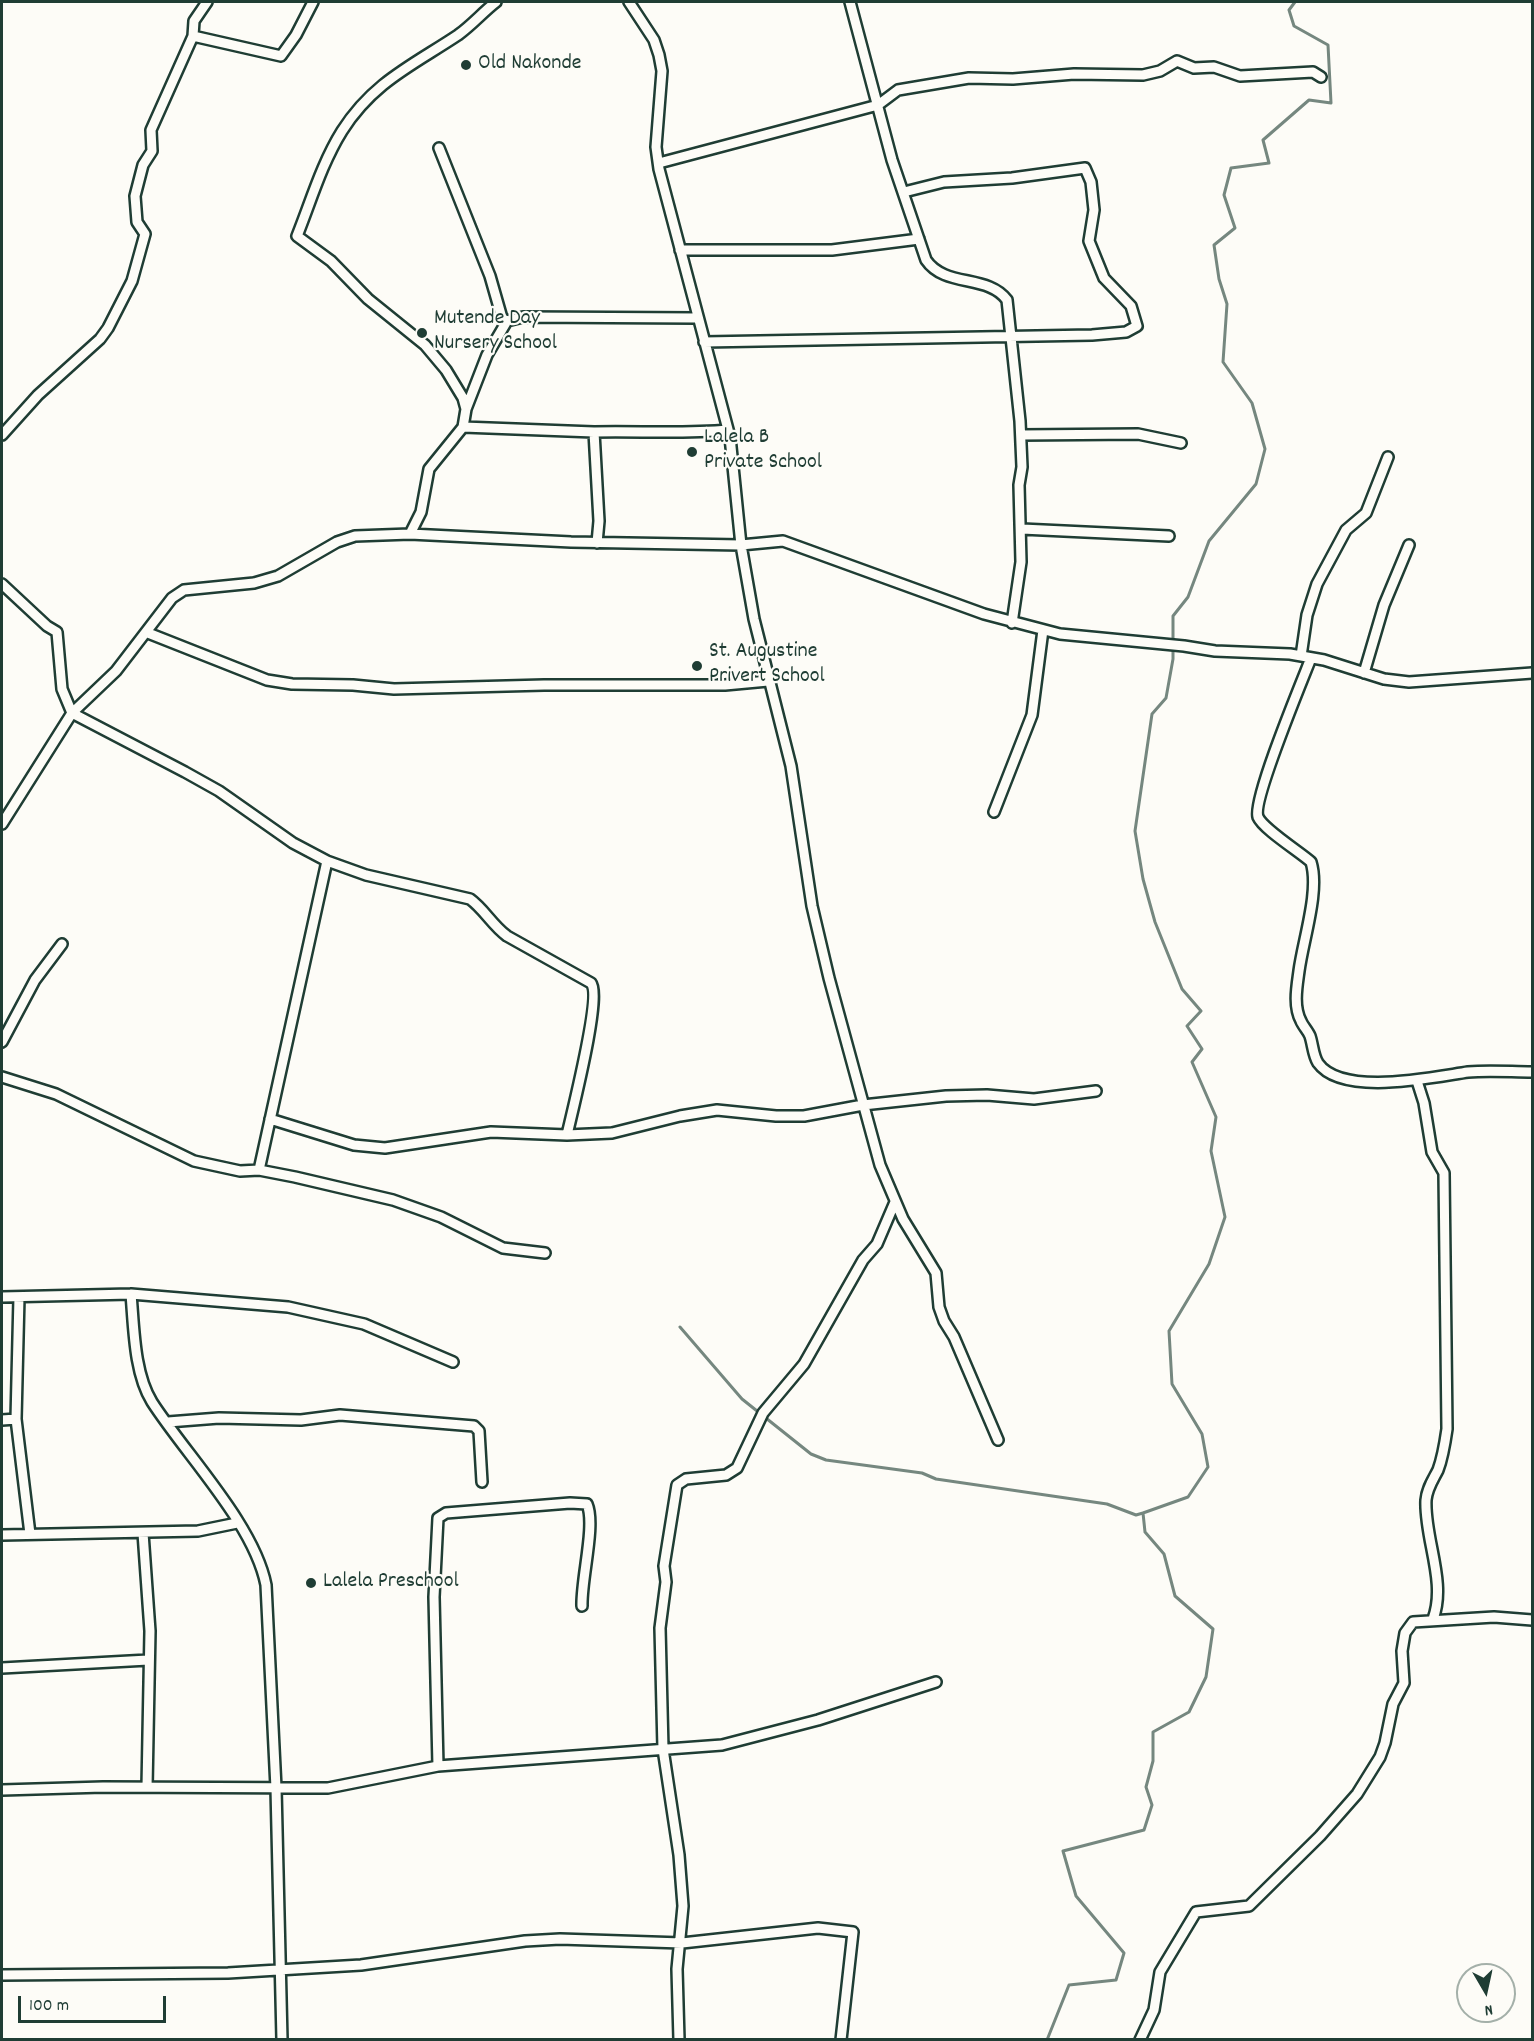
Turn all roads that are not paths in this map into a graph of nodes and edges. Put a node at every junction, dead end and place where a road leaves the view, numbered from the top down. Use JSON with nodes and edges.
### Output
{"nodes":[{"id":1,"x":207,"y":2,"type":"edge"},
{"id":2,"x":313,"y":2,"type":"edge"},
{"id":3,"x":496,"y":2,"type":"edge"},
{"id":4,"x":629,"y":2,"type":"edge"},
{"id":5,"x":850,"y":2,"type":"edge"},
{"id":6,"x":193,"y":36,"type":"junction"},
{"id":7,"x":1321,"y":77,"type":"dead end"},
{"id":8,"x":878,"y":105,"type":"junction"},
{"id":9,"x":439,"y":148,"type":"dead end"},
{"id":10,"x":658,"y":164,"type":"junction"},
{"id":11,"x":904,"y":192,"type":"junction"},
{"id":12,"x":920,"y":238,"type":"junction"},
{"id":13,"x":680,"y":250,"type":"junction"},
{"id":14,"x":697,"y":318,"type":"junction"},
{"id":15,"x":507,"y":321,"type":"junction"},
{"id":16,"x":1012,"y":335,"type":"junction"},
{"id":17,"x":704,"y":342,"type":"junction"},
{"id":18,"x":466,"y":409,"type":"junction"},
{"id":19,"x":463,"y":427,"type":"junction"},
{"id":20,"x":728,"y":430,"type":"junction"},
{"id":21,"x":594,"y":432,"type":"junction"},
{"id":22,"x":2,"y":435,"type":"edge"},
{"id":23,"x":1021,"y":435,"type":"junction"},
{"id":24,"x":1181,"y":443,"type":"dead end"},
{"id":25,"x":1388,"y":457,"type":"dead end"},
{"id":26,"x":1022,"y":530,"type":"junction"},
{"id":27,"x":410,"y":534,"type":"junction"},
{"id":28,"x":1169,"y":536,"type":"dead end"},
{"id":29,"x":597,"y":543,"type":"junction"},
{"id":30,"x":1409,"y":544,"type":"dead end"},
{"id":31,"x":741,"y":545,"type":"junction"},
{"id":32,"x":2,"y":584,"type":"edge"},
{"id":33,"x":1012,"y":623,"type":"junction"},
{"id":34,"x":1042,"y":630,"type":"junction"},
{"id":35,"x":148,"y":633,"type":"junction"},
{"id":36,"x":1301,"y":656,"type":"junction"},
{"id":37,"x":1311,"y":658,"type":"junction"},
{"id":38,"x":1364,"y":673,"type":"junction"},
{"id":39,"x":1533,"y":673,"type":"edge"},
{"id":40,"x":768,"y":681,"type":"junction"},
{"id":41,"x":72,"y":712,"type":"junction"},
{"id":42,"x":994,"y":812,"type":"dead end"},
{"id":43,"x":2,"y":825,"type":"edge"},
{"id":44,"x":327,"y":861,"type":"junction"},
{"id":45,"x":62,"y":944,"type":"dead end"},
{"id":46,"x":2,"y":1042,"type":"edge"},
{"id":47,"x":1533,"y":1072,"type":"edge"},
{"id":48,"x":2,"y":1077,"type":"edge"},
{"id":49,"x":1417,"y":1081,"type":"junction"},
{"id":50,"x":1096,"y":1091,"type":"dead end"},
{"id":51,"x":863,"y":1105,"type":"junction"},
{"id":52,"x":270,"y":1119,"type":"junction"},
{"id":53,"x":567,"y":1136,"type":"junction"},
{"id":54,"x":258,"y":1170,"type":"junction"},
{"id":55,"x":895,"y":1202,"type":"junction"},
{"id":56,"x":546,"y":1253,"type":"dead end"},
{"id":57,"x":131,"y":1294,"type":"junction"},
{"id":58,"x":18,"y":1297,"type":"junction"},
{"id":59,"x":2,"y":1298,"type":"edge"},
{"id":60,"x":453,"y":1362,"type":"dead end"},
{"id":61,"x":16,"y":1419,"type":"junction"},
{"id":62,"x":2,"y":1420,"type":"edge"},
{"id":63,"x":168,"y":1422,"type":"junction"},
{"id":64,"x":998,"y":1440,"type":"dead end"},
{"id":65,"x":482,"y":1482,"type":"dead end"},
{"id":66,"x":237,"y":1523,"type":"junction"},
{"id":67,"x":142,"y":1533,"type":"junction"},
{"id":68,"x":30,"y":1534,"type":"junction"},
{"id":69,"x":2,"y":1535,"type":"edge"},
{"id":70,"x":582,"y":1606,"type":"dead end"},
{"id":71,"x":1433,"y":1619,"type":"junction"},
{"id":72,"x":1533,"y":1620,"type":"edge"},
{"id":73,"x":148,"y":1660,"type":"junction"},
{"id":74,"x":2,"y":1668,"type":"edge"},
{"id":75,"x":936,"y":1682,"type":"dead end"},
{"id":76,"x":663,"y":1749,"type":"junction"},
{"id":77,"x":438,"y":1766,"type":"junction"},
{"id":78,"x":147,"y":1787,"type":"junction"},
{"id":79,"x":276,"y":1788,"type":"junction"},
{"id":80,"x":2,"y":1790,"type":"edge"},
{"id":81,"x":682,"y":1943,"type":"junction"},
{"id":82,"x":278,"y":1968,"type":"junction"},
{"id":83,"x":2,"y":1976,"type":"edge"},
{"id":84,"x":282,"y":2040,"type":"edge"},
{"id":85,"x":679,"y":2040,"type":"edge"},
{"id":86,"x":841,"y":2040,"type":"edge"},
{"id":87,"x":1140,"y":2040,"type":"edge"}],
"edges":[{"from":1,"to":6,"type":"street"},
{"from":2,"to":6,"type":"street"},
{"from":3,"to":18,"type":"street"},
{"from":4,"to":10,"type":"street"},
{"from":5,"to":8,"type":"street"},
{"from":6,"to":22,"type":"street"},
{"from":7,"to":8,"type":"street"},
{"from":8,"to":10,"type":"street"},
{"from":8,"to":11,"type":"street"},
{"from":9,"to":15,"type":"street"},
{"from":10,"to":13,"type":"street"},
{"from":11,"to":12,"type":"street"},
{"from":11,"to":16,"type":"street"},
{"from":12,"to":13,"type":"street"},
{"from":12,"to":16,"type":"street"},
{"from":13,"to":14,"type":"street"},
{"from":14,"to":15,"type":"street"},
{"from":14,"to":17,"type":"street"},
{"from":15,"to":18,"type":"street"},
{"from":16,"to":17,"type":"street"},
{"from":16,"to":23,"type":"street"},
{"from":17,"to":20,"type":"street"},
{"from":18,"to":19,"type":"street"},
{"from":19,"to":21,"type":"street"},
{"from":19,"to":27,"type":"street"},
{"from":20,"to":21,"type":"street"},
{"from":20,"to":31,"type":"street"},
{"from":21,"to":29,"type":"street"},
{"from":23,"to":24,"type":"street"},
{"from":23,"to":26,"type":"street"},
{"from":25,"to":36,"type":"street"},
{"from":26,"to":28,"type":"street"},
{"from":26,"to":33,"type":"street"},
{"from":27,"to":29,"type":"street"},
{"from":27,"to":35,"type":"street"},
{"from":29,"to":31,"type":"street"},
{"from":30,"to":38,"type":"street"},
{"from":31,"to":33,"type":"street"},
{"from":31,"to":40,"type":"street"},
{"from":32,"to":41,"type":"street"},
{"from":33,"to":34,"type":"street"},
{"from":34,"to":36,"type":"street"},
{"from":34,"to":42,"type":"street"},
{"from":35,"to":40,"type":"street"},
{"from":35,"to":41,"type":"street"},
{"from":36,"to":37,"type":"street"},
{"from":37,"to":38,"type":"street"},
{"from":37,"to":49,"type":"street"},
{"from":38,"to":39,"type":"street"},
{"from":40,"to":51,"type":"street"},
{"from":41,"to":43,"type":"street"},
{"from":41,"to":44,"type":"street"},
{"from":44,"to":52,"type":"street"},
{"from":44,"to":53,"type":"street"},
{"from":45,"to":46,"type":"street"},
{"from":47,"to":49,"type":"street"},
{"from":48,"to":54,"type":"street"},
{"from":49,"to":71,"type":"street"},
{"from":50,"to":51,"type":"street"},
{"from":51,"to":53,"type":"street"},
{"from":51,"to":55,"type":"street"},
{"from":52,"to":53,"type":"street"},
{"from":52,"to":54,"type":"street"},
{"from":54,"to":56,"type":"street"},
{"from":55,"to":64,"type":"street"},
{"from":55,"to":76,"type":"street"},
{"from":57,"to":58,"type":"street"},
{"from":57,"to":60,"type":"street"},
{"from":57,"to":63,"type":"street"},
{"from":58,"to":59,"type":"street"},
{"from":58,"to":61,"type":"street"},
{"from":61,"to":62,"type":"street"},
{"from":61,"to":68,"type":"street"},
{"from":63,"to":65,"type":"street"},
{"from":63,"to":66,"type":"street"},
{"from":66,"to":67,"type":"street"},
{"from":66,"to":79,"type":"street"},
{"from":67,"to":68,"type":"street"},
{"from":67,"to":73,"type":"street"},
{"from":68,"to":69,"type":"street"},
{"from":70,"to":77,"type":"street"},
{"from":71,"to":72,"type":"street"},
{"from":71,"to":87,"type":"street"},
{"from":73,"to":74,"type":"street"},
{"from":73,"to":78,"type":"street"},
{"from":75,"to":76,"type":"street"},
{"from":76,"to":77,"type":"street"},
{"from":76,"to":81,"type":"street"},
{"from":77,"to":79,"type":"street"},
{"from":78,"to":79,"type":"street"},
{"from":78,"to":80,"type":"street"},
{"from":79,"to":82,"type":"street"},
{"from":81,"to":82,"type":"street"},
{"from":81,"to":85,"type":"street"},
{"from":81,"to":86,"type":"street"},
{"from":82,"to":83,"type":"street"},
{"from":82,"to":84,"type":"street"}]}
